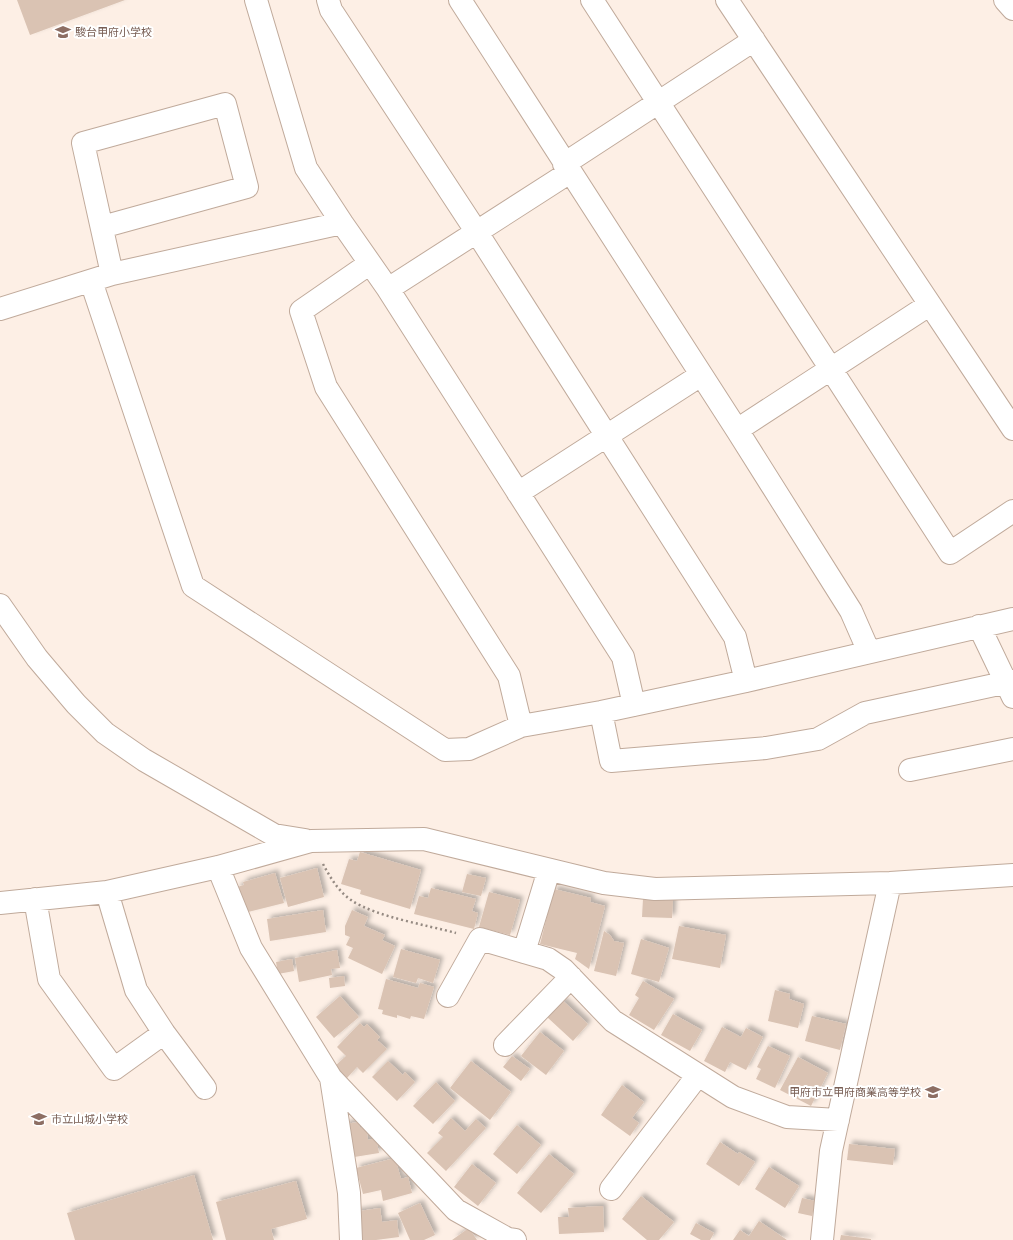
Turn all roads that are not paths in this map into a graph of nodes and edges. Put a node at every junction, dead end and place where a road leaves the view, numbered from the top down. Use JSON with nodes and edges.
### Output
{"nodes":[{"id":1,"x":256,"y":0,"type":"edge"},
{"id":2,"x":328,"y":0,"type":"edge"},
{"id":3,"x":460,"y":0,"type":"edge"},
{"id":4,"x":592,"y":0,"type":"edge"},
{"id":5,"x":727,"y":0,"type":"edge"},
{"id":6,"x":1005,"y":0,"type":"edge"},
{"id":7,"x":1013,"y":9,"type":"edge"},
{"id":8,"x":754,"y":40,"type":"junction"},
{"id":9,"x":658,"y":103,"type":"junction"},
{"id":10,"x":567,"y":168,"type":"junction"},
{"id":11,"x":342,"y":223,"type":"junction"},
{"id":12,"x":102,"y":227,"type":"junction"},
{"id":13,"x":476,"y":231,"type":"junction"},
{"id":14,"x":369,"y":264,"type":"junction"},
{"id":15,"x":112,"y":274,"type":"junction"},
{"id":16,"x":91,"y":280,"type":"junction"},
{"id":17,"x":388,"y":289,"type":"junction"},
{"id":18,"x":929,"y":305,"type":"junction"},
{"id":19,"x":0,"y":309,"type":"edge"},
{"id":20,"x":831,"y":371,"type":"junction"},
{"id":21,"x":702,"y":376,"type":"junction"},
{"id":22,"x":1013,"y":429,"type":"edge"},
{"id":23,"x":737,"y":430,"type":"junction"},
{"id":24,"x":607,"y":437,"type":"junction"},
{"id":25,"x":518,"y":493,"type":"junction"},
{"id":26,"x":1013,"y":511,"type":"edge"},
{"id":27,"x":0,"y":605,"type":"edge"},
{"id":28,"x":1013,"y":619,"type":"edge"},
{"id":29,"x":979,"y":626,"type":"junction"},
{"id":30,"x":869,"y":652,"type":"junction"},
{"id":31,"x":746,"y":680,"type":"junction"},
{"id":32,"x":1011,"y":687,"type":"edge"},
{"id":33,"x":634,"y":705,"type":"junction"},
{"id":34,"x":601,"y":712,"type":"junction"},
{"id":35,"x":521,"y":726,"type":"junction"},
{"id":36,"x":1013,"y":749,"type":"edge"},
{"id":37,"x":910,"y":770,"type":"dead end"},
{"id":38,"x":311,"y":840,"type":"junction"},
{"id":39,"x":218,"y":867,"type":"junction"},
{"id":40,"x":549,"y":870,"type":"junction"},
{"id":41,"x":1013,"y":875,"type":"edge"},
{"id":42,"x":890,"y":883,"type":"junction"},
{"id":43,"x":107,"y":892,"type":"junction"},
{"id":44,"x":35,"y":899,"type":"junction"},
{"id":45,"x":0,"y":903,"type":"edge"},
{"id":46,"x":524,"y":952,"type":"junction"},
{"id":47,"x":571,"y":977,"type":"junction"},
{"id":48,"x":448,"y":996,"type":"dead end"},
{"id":49,"x":164,"y":1033,"type":"junction"},
{"id":50,"x":504,"y":1045,"type":"dead end"},
{"id":51,"x":698,"y":1075,"type":"junction"},
{"id":52,"x":331,"y":1078,"type":"junction"},
{"id":53,"x":204,"y":1088,"type":"dead end"},
{"id":54,"x":838,"y":1120,"type":"junction"},
{"id":55,"x":611,"y":1188,"type":"dead end"},
{"id":56,"x":352,"y":1240,"type":"edge"},
{"id":57,"x":515,"y":1240,"type":"edge"},
{"id":58,"x":822,"y":1240,"type":"edge"}],
"edges":[{"from":1,"to":11,"type":"street"},
{"from":2,"to":13,"type":"street"},
{"from":3,"to":10,"type":"street"},
{"from":4,"to":9,"type":"street"},
{"from":5,"to":8,"type":"street"},
{"from":6,"to":7,"type":"street"},
{"from":8,"to":9,"type":"street"},
{"from":8,"to":18,"type":"street"},
{"from":9,"to":10,"type":"street"},
{"from":9,"to":20,"type":"street"},
{"from":10,"to":13,"type":"street"},
{"from":10,"to":21,"type":"street"},
{"from":11,"to":14,"type":"street"},
{"from":11,"to":15,"type":"street"},
{"from":12,"to":12,"type":"street"},
{"from":12,"to":15,"type":"street"},
{"from":13,"to":17,"type":"street"},
{"from":13,"to":24,"type":"street"},
{"from":14,"to":17,"type":"street"},
{"from":14,"to":35,"type":"street"},
{"from":15,"to":16,"type":"street"},
{"from":16,"to":19,"type":"street"},
{"from":16,"to":35,"type":"street"},
{"from":17,"to":25,"type":"street"},
{"from":18,"to":20,"type":"street"},
{"from":18,"to":22,"type":"street"},
{"from":20,"to":23,"type":"street"},
{"from":20,"to":26,"type":"street"},
{"from":21,"to":23,"type":"street"},
{"from":21,"to":24,"type":"street"},
{"from":23,"to":30,"type":"street"},
{"from":24,"to":25,"type":"street"},
{"from":24,"to":31,"type":"street"},
{"from":25,"to":33,"type":"street"},
{"from":27,"to":38,"type":"street"},
{"from":28,"to":29,"type":"street"},
{"from":29,"to":30,"type":"street"},
{"from":29,"to":32,"type":"street"},
{"from":30,"to":31,"type":"street"},
{"from":31,"to":33,"type":"street"},
{"from":32,"to":34,"type":"street"},
{"from":33,"to":34,"type":"street"},
{"from":34,"to":35,"type":"street"},
{"from":36,"to":37,"type":"street"},
{"from":38,"to":39,"type":"street"},
{"from":38,"to":40,"type":"street"},
{"from":39,"to":43,"type":"street"},
{"from":39,"to":52,"type":"street"},
{"from":40,"to":42,"type":"street"},
{"from":40,"to":46,"type":"street"},
{"from":41,"to":42,"type":"street"},
{"from":42,"to":54,"type":"street"},
{"from":43,"to":44,"type":"street"},
{"from":43,"to":49,"type":"street"},
{"from":44,"to":45,"type":"street"},
{"from":44,"to":49,"type":"street"},
{"from":46,"to":47,"type":"street"},
{"from":46,"to":48,"type":"street"},
{"from":47,"to":50,"type":"street"},
{"from":47,"to":51,"type":"street"},
{"from":49,"to":53,"type":"street"},
{"from":51,"to":54,"type":"street"},
{"from":51,"to":55,"type":"street"},
{"from":52,"to":56,"type":"street"},
{"from":52,"to":57,"type":"street"},
{"from":54,"to":58,"type":"street"}]}
